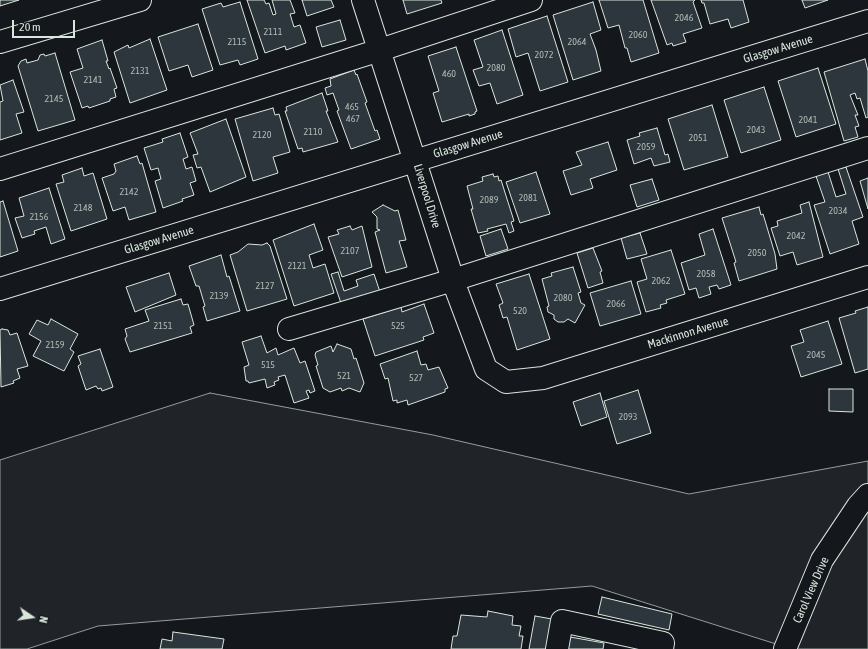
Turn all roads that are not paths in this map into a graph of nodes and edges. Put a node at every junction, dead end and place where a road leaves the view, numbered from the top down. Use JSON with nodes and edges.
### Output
{"nodes":[{"id":1,"x":140,"y":0,"type":"edge"},
{"id":2,"x":363,"y":0,"type":"edge"},
{"id":3,"x":531,"y":0,"type":"edge"},
{"id":4,"x":868,"y":21,"type":"edge"},
{"id":5,"x":0,"y":42,"type":"edge"},
{"id":6,"x":380,"y":50,"type":"junction"},
{"id":7,"x":868,"y":148,"type":"edge"},
{"id":8,"x":416,"y":160,"type":"junction"},
{"id":9,"x":0,"y":169,"type":"edge"},
{"id":10,"x":868,"y":277,"type":"edge"},
{"id":11,"x":453,"y":280,"type":"junction"},
{"id":12,"x":0,"y":289,"type":"edge"},
{"id":13,"x":289,"y":329,"type":"dead end"},
{"id":14,"x":506,"y":382,"type":"joint"},
{"id":15,"x":868,"y":495,"type":"edge"},
{"id":16,"x":616,"y":641,"type":"edge"},
{"id":17,"x":557,"y":649,"type":"edge"},
{"id":18,"x":662,"y":649,"type":"edge"},
{"id":19,"x":785,"y":649,"type":"edge"}],
"edges":[{"from":1,"to":5,"type":"street"},
{"from":2,"to":6,"type":"street","name":"Liverpool Drive"},
{"from":3,"to":6,"type":"street"},
{"from":4,"to":8,"type":"street","name":"Glasgow Avenue"},
{"from":6,"to":8,"type":"street","name":"Liverpool Drive"},
{"from":6,"to":9,"type":"street"},
{"from":7,"to":11,"type":"street"},
{"from":8,"to":11,"type":"street","name":"Liverpool Drive"},
{"from":8,"to":12,"type":"street","name":"Glasgow Avenue"},
{"from":10,"to":14,"type":"street","name":"Mackinnon Avenue"},
{"from":11,"to":13,"type":"street"},
{"from":11,"to":14,"type":"street","name":"Liverpool Drive"},
{"from":15,"to":19,"type":"street","name":"Carol View Drive"},
{"from":16,"to":17,"type":"street"},
{"from":16,"to":18,"type":"street"}]}
